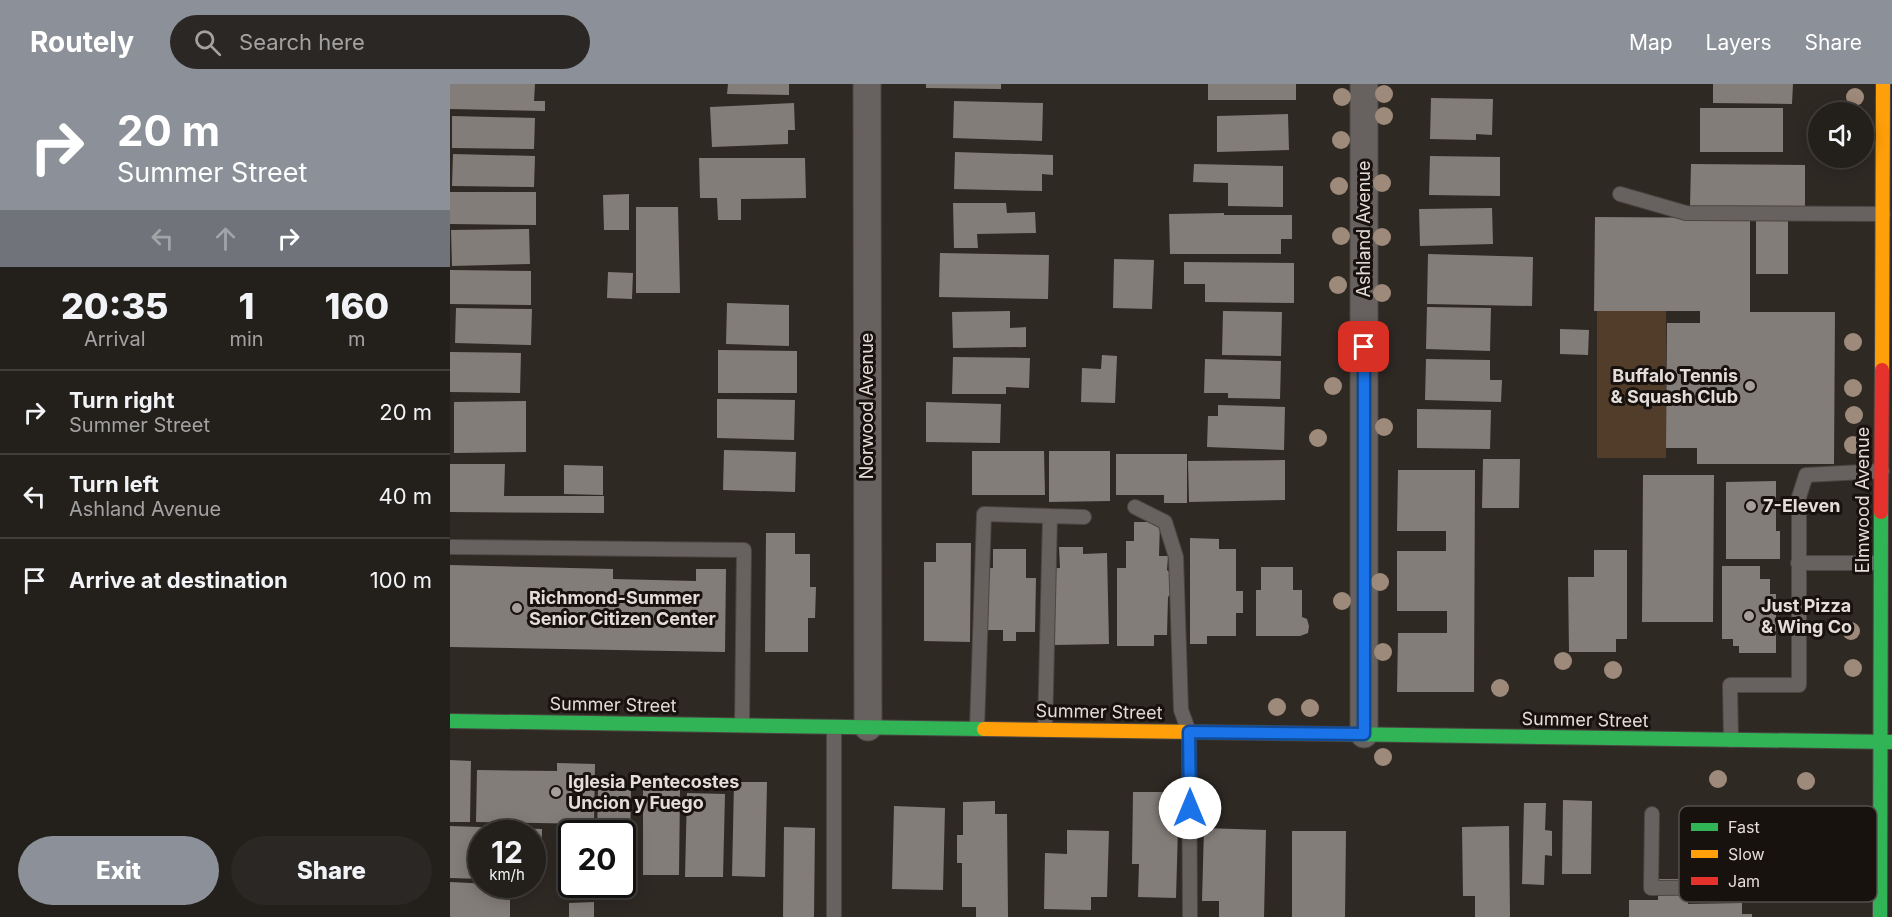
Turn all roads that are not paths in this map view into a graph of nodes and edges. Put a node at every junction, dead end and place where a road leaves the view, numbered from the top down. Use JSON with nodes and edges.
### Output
{"nodes":[{"id":1,"x":867,"y":84,"type":"edge"},
{"id":2,"x":1364,"y":84,"type":"edge"},
{"id":3,"x":1883,"y":84,"type":"edge"},
{"id":4,"x":1620,"y":194,"type":"dead end"},
{"id":5,"x":1882,"y":214,"type":"junction"},
{"id":6,"x":1882,"y":471,"type":"junction"},
{"id":7,"x":1135,"y":507,"type":"dead end"},
{"id":8,"x":1050,"y":516,"type":"junction"},
{"id":9,"x":1084,"y":517,"type":"dead end"},
{"id":10,"x":450,"y":548,"type":"edge"},
{"id":11,"x":1798,"y":563,"type":"junction"},
{"id":12,"x":1881,"y":563,"type":"junction"},
{"id":13,"x":450,"y":721,"type":"edge"},
{"id":14,"x":742,"y":725,"type":"junction"},
{"id":15,"x":834,"y":727,"type":"junction"},
{"id":16,"x":868,"y":727,"type":"junction"},
{"id":17,"x":977,"y":729,"type":"junction"},
{"id":18,"x":1045,"y":730,"type":"junction"},
{"id":19,"x":1189,"y":732,"type":"junction"},
{"id":20,"x":1364,"y":734,"type":"junction"},
{"id":21,"x":1731,"y":740,"type":"junction"},
{"id":22,"x":1886,"y":742,"type":"edge"},
{"id":23,"x":1652,"y":814,"type":"dead end"},
{"id":24,"x":1679,"y":888,"type":"edge"},
{"id":25,"x":834,"y":917,"type":"edge"},
{"id":26,"x":1190,"y":917,"type":"edge"},
{"id":27,"x":1880,"y":917,"type":"edge"}],
"edges":[{"from":1,"to":16,"type":"street","name":"Norwood Avenue"},
{"from":2,"to":20,"type":"street","name":"Ashland Avenue"},
{"from":3,"to":5,"type":"street","name":"Elmwood Avenue"},
{"from":4,"to":5,"type":"lane"},
{"from":5,"to":6,"type":"street","name":"Elmwood Avenue"},
{"from":6,"to":11,"type":"lane"},
{"from":6,"to":12,"type":"street","name":"Elmwood Avenue"},
{"from":7,"to":19,"type":"lane"},
{"from":8,"to":9,"type":"lane"},
{"from":8,"to":17,"type":"lane"},
{"from":8,"to":18,"type":"lane"},
{"from":10,"to":14,"type":"lane"},
{"from":11,"to":12,"type":"lane"},
{"from":11,"to":21,"type":"lane"},
{"from":12,"to":22,"type":"street","name":"Elmwood Avenue"},
{"from":13,"to":14,"type":"street","name":"Summer Street"},
{"from":14,"to":15,"type":"street","name":"Summer Street"},
{"from":15,"to":16,"type":"street","name":"Summer Street"},
{"from":15,"to":25,"type":"lane"},
{"from":16,"to":17,"type":"street","name":"Summer Street"},
{"from":17,"to":18,"type":"street","name":"Summer Street"},
{"from":18,"to":19,"type":"street","name":"Summer Street"},
{"from":19,"to":20,"type":"street","name":"Summer Street"},
{"from":19,"to":26,"type":"lane"},
{"from":20,"to":21,"type":"street","name":"Summer Street"},
{"from":21,"to":22,"type":"street","name":"Summer Street"},
{"from":22,"to":27,"type":"street","name":"Elmwood Avenue"},
{"from":23,"to":24,"type":"lane"}]}
